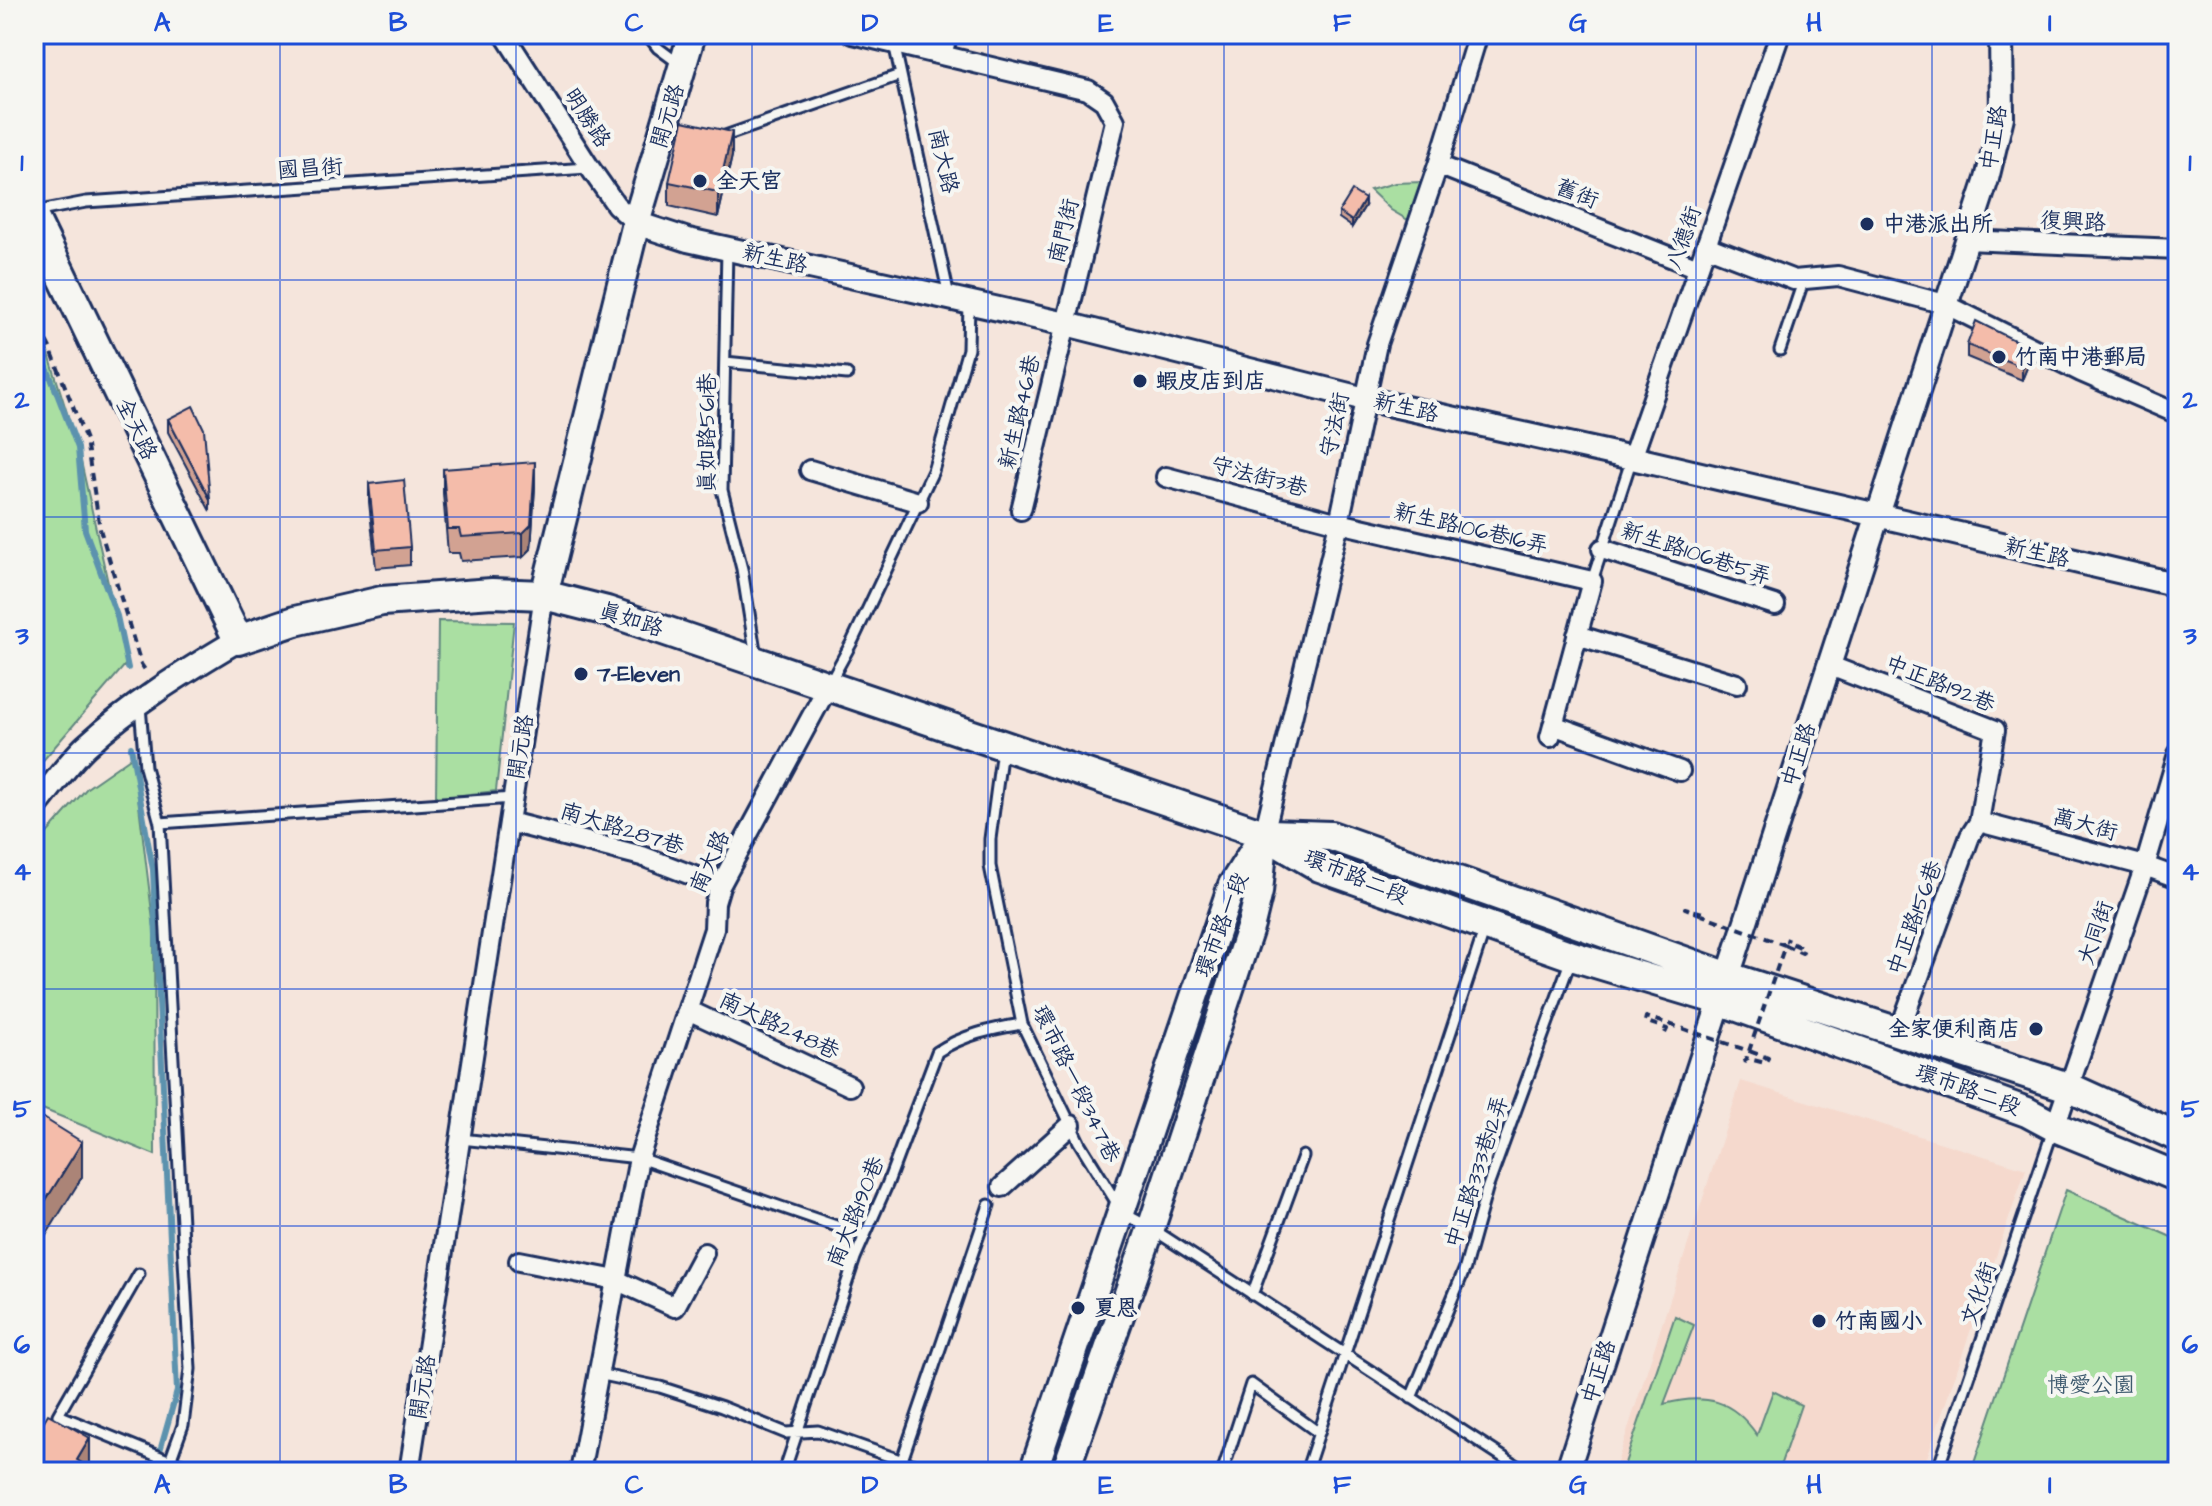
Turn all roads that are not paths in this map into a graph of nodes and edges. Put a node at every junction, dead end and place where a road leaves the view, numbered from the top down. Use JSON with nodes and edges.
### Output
{"nodes":[{"id":1,"x":504,"y":34,"type":"edge"},
{"id":2,"x":647,"y":34,"type":"edge"},
{"id":3,"x":692,"y":34,"type":"edge"},
{"id":4,"x":853,"y":34,"type":"edge"},
{"id":5,"x":948,"y":34,"type":"edge"},
{"id":6,"x":1478,"y":34,"type":"edge"},
{"id":7,"x":1780,"y":34,"type":"edge"},
{"id":8,"x":2001,"y":34,"type":"edge"},
{"id":9,"x":893,"y":39,"type":"edge"},
{"id":10,"x":942,"y":54,"type":"junction"},
{"id":11,"x":684,"y":67,"type":"junction"},
{"id":12,"x":900,"y":75,"type":"junction"},
{"id":13,"x":714,"y":140,"type":"edge"},
{"id":14,"x":1438,"y":165,"type":"junction"},
{"id":15,"x":590,"y":168,"type":"junction"},
{"id":16,"x":34,"y":215,"type":"edge"},
{"id":17,"x":636,"y":223,"type":"junction"},
{"id":18,"x":1966,"y":240,"type":"junction"},
{"id":19,"x":1706,"y":246,"type":"junction"},
{"id":20,"x":727,"y":249,"type":"junction"},
{"id":21,"x":2178,"y":249,"type":"edge"},
{"id":22,"x":1698,"y":268,"type":"junction"},
{"id":23,"x":1804,"y":279,"type":"junction"},
{"id":24,"x":959,"y":300,"type":"junction"},
{"id":25,"x":1945,"y":304,"type":"junction"},
{"id":26,"x":1066,"y":324,"type":"junction"},
{"id":27,"x":1780,"y":350,"type":"dead end"},
{"id":28,"x":725,"y":362,"type":"junction"},
{"id":29,"x":847,"y":374,"type":"dead end"},
{"id":30,"x":1365,"y":399,"type":"junction"},
{"id":31,"x":2178,"y":414,"type":"edge"},
{"id":32,"x":1632,"y":458,"type":"junction"},
{"id":33,"x":810,"y":470,"type":"dead end"},
{"id":34,"x":1166,"y":477,"type":"dead end"},
{"id":35,"x":918,"y":502,"type":"junction"},
{"id":36,"x":1021,"y":510,"type":"dead end"},
{"id":37,"x":1876,"y":515,"type":"junction"},
{"id":38,"x":1339,"y":523,"type":"junction"},
{"id":39,"x":1602,"y":549,"type":"junction"},
{"id":40,"x":1592,"y":581,"type":"junction"},
{"id":41,"x":2178,"y":585,"type":"edge"},
{"id":42,"x":544,"y":595,"type":"junction"},
{"id":43,"x":1775,"y":605,"type":"dead end"},
{"id":44,"x":1577,"y":635,"type":"junction"},
{"id":45,"x":238,"y":640,"type":"junction"},
{"id":46,"x":757,"y":661,"type":"junction"},
{"id":47,"x":1828,"y":665,"type":"junction"},
{"id":48,"x":1737,"y":684,"type":"dead end"},
{"id":49,"x":828,"y":686,"type":"junction"},
{"id":50,"x":148,"y":695,"type":"junction"},
{"id":51,"x":1003,"y":746,"type":"junction"},
{"id":52,"x":2178,"y":754,"type":"edge"},
{"id":53,"x":1680,"y":771,"type":"dead end"},
{"id":54,"x":513,"y":798,"type":"junction"},
{"id":55,"x":34,"y":808,"type":"edge"},
{"id":56,"x":509,"y":822,"type":"junction"},
{"id":57,"x":1979,"y":822,"type":"junction"},
{"id":58,"x":160,"y":823,"type":"junction"},
{"id":59,"x":1264,"y":834,"type":"junction"},
{"id":60,"x":2145,"y":866,"type":"junction"},
{"id":61,"x":2178,"y":878,"type":"edge"},
{"id":62,"x":720,"y":886,"type":"junction"},
{"id":63,"x":1486,"y":925,"type":"junction"},
{"id":64,"x":1572,"y":956,"type":"junction"},
{"id":65,"x":1724,"y":989,"type":"junction"},
{"id":66,"x":688,"y":1010,"type":"junction"},
{"id":67,"x":1022,"y":1024,"type":"junction"},
{"id":68,"x":1899,"y":1032,"type":"junction"},
{"id":69,"x":850,"y":1086,"type":"dead end"},
{"id":70,"x":2068,"y":1087,"type":"junction"},
{"id":71,"x":1071,"y":1125,"type":"junction"},
{"id":72,"x":2055,"y":1127,"type":"junction"},
{"id":73,"x":2178,"y":1137,"type":"edge"},
{"id":74,"x":461,"y":1139,"type":"junction"},
{"id":75,"x":1303,"y":1156,"type":"dead end"},
{"id":76,"x":639,"y":1158,"type":"junction"},
{"id":77,"x":2178,"y":1177,"type":"edge"},
{"id":78,"x":1002,"y":1187,"type":"dead end"},
{"id":79,"x":989,"y":1205,"type":"dead end"},
{"id":80,"x":1123,"y":1213,"type":"junction"},
{"id":81,"x":1151,"y":1228,"type":"junction"},
{"id":82,"x":865,"y":1236,"type":"junction"},
{"id":83,"x":704,"y":1253,"type":"dead end"},
{"id":84,"x":519,"y":1261,"type":"dead end"},
{"id":85,"x":139,"y":1274,"type":"dead end"},
{"id":86,"x":616,"y":1280,"type":"junction"},
{"id":87,"x":1252,"y":1295,"type":"junction"},
{"id":88,"x":1344,"y":1355,"type":"junction"},
{"id":89,"x":598,"y":1374,"type":"junction"},
{"id":90,"x":1411,"y":1398,"type":"junction"},
{"id":91,"x":58,"y":1415,"type":"junction"},
{"id":92,"x":50,"y":1427,"type":"edge"},
{"id":93,"x":799,"y":1432,"type":"junction"},
{"id":94,"x":1319,"y":1433,"type":"junction"},
{"id":95,"x":170,"y":1461,"type":"junction"},
{"id":96,"x":902,"y":1461,"type":"junction"},
{"id":97,"x":1224,"y":1467,"type":"dead end"},
{"id":98,"x":213,"y":1472,"type":"edge"},
{"id":99,"x":409,"y":1472,"type":"edge"},
{"id":100,"x":580,"y":1472,"type":"edge"},
{"id":101,"x":784,"y":1472,"type":"edge"},
{"id":102,"x":898,"y":1472,"type":"edge"},
{"id":103,"x":934,"y":1472,"type":"edge"},
{"id":104,"x":1033,"y":1472,"type":"edge"},
{"id":105,"x":1065,"y":1472,"type":"edge"},
{"id":106,"x":1306,"y":1472,"type":"edge"},
{"id":107,"x":1526,"y":1472,"type":"edge"},
{"id":108,"x":1567,"y":1472,"type":"edge"},
{"id":109,"x":1937,"y":1472,"type":"edge"}],
"edges":[{"from":1,"to":15,"type":"street","name":"明勝路"},
{"from":2,"to":11,"type":"lane"},
{"from":3,"to":11,"type":"main road","name":"開元路"},
{"from":4,"to":9,"type":"street"},
{"from":5,"to":10,"type":"street"},
{"from":6,"to":14,"type":"street","name":"守法街"},
{"from":7,"to":19,"type":"street","name":"八德街"},
{"from":8,"to":18,"type":"street","name":"中正路"},
{"from":9,"to":10,"type":"street"},
{"from":9,"to":12,"type":"lane","name":"南大路"},
{"from":10,"to":26,"type":"street","name":"南門街"},
{"from":11,"to":17,"type":"main road","name":"開元路"},
{"from":12,"to":13,"type":"lane"},
{"from":12,"to":24,"type":"lane","name":"南大路"},
{"from":14,"to":22,"type":"street","name":"舊街"},
{"from":14,"to":30,"type":"street","name":"守法街"},
{"from":15,"to":16,"type":"lane","name":"國昌街"},
{"from":15,"to":17,"type":"street","name":"明勝路"},
{"from":16,"to":45,"type":"main road","name":"全天路"},
{"from":17,"to":20,"type":"street","name":"新生路"},
{"from":17,"to":42,"type":"main road","name":"開元路"},
{"from":18,"to":21,"type":"street","name":"復興路"},
{"from":18,"to":25,"type":"street","name":"中正路"},
{"from":19,"to":22,"type":"street","name":"八德街"},
{"from":19,"to":23,"type":"street"},
{"from":20,"to":24,"type":"street","name":"新生路"},
{"from":20,"to":28,"type":"lane","name":"真如路561巷"},
{"from":22,"to":32,"type":"street","name":"八德街"},
{"from":23,"to":25,"type":"street"},
{"from":23,"to":27,"type":"lane"},
{"from":24,"to":26,"type":"street","name":"新生路"},
{"from":24,"to":35,"type":"lane","name":"南大路"},
{"from":25,"to":31,"type":"street"},
{"from":25,"to":37,"type":"street","name":"中正路"},
{"from":26,"to":30,"type":"street","name":"新生路"},
{"from":26,"to":36,"type":"street","name":"新生路46巷"},
{"from":28,"to":29,"type":"lane"},
{"from":28,"to":46,"type":"lane","name":"真如路561巷"},
{"from":30,"to":32,"type":"street","name":"新生路"},
{"from":30,"to":38,"type":"street","name":"守法街"},
{"from":32,"to":37,"type":"street","name":"新生路"},
{"from":32,"to":39,"type":"lane"},
{"from":33,"to":35,"type":"street"},
{"from":34,"to":38,"type":"street","name":"守法街3巷"},
{"from":35,"to":49,"type":"lane","name":"南大路"},
{"from":37,"to":41,"type":"street","name":"新生路"},
{"from":37,"to":47,"type":"street","name":"中正路"},
{"from":38,"to":40,"type":"street","name":"新生路106巷16弄"},
{"from":38,"to":59,"type":"street","name":"守法街"},
{"from":39,"to":40,"type":"lane"},
{"from":39,"to":43,"type":"street","name":"新生路106巷5弄"},
{"from":40,"to":44,"type":"street"},
{"from":42,"to":45,"type":"main road","name":"真如路"},
{"from":42,"to":46,"type":"main road","name":"真如路"},
{"from":42,"to":54,"type":"street","name":"開元路"},
{"from":44,"to":48,"type":"street"},
{"from":44,"to":53,"type":"street"},
{"from":45,"to":50,"type":"street","name":"真如路"},
{"from":46,"to":49,"type":"main road","name":"真如路"},
{"from":47,"to":57,"type":"street","name":"中正路192巷"},
{"from":47,"to":65,"type":"street","name":"中正路"},
{"from":49,"to":51,"type":"main road","name":"真如路"},
{"from":49,"to":62,"type":"street","name":"南大路"},
{"from":50,"to":55,"type":"street","name":"真如路"},
{"from":50,"to":58,"type":"lane"},
{"from":51,"to":59,"type":"main road","name":"真如路"},
{"from":51,"to":67,"type":"lane","name":"環市路一段347巷"},
{"from":52,"to":60,"type":"street","name":"大同街"},
{"from":54,"to":56,"type":"street","name":"開元路"},
{"from":54,"to":58,"type":"lane"},
{"from":56,"to":62,"type":"street","name":"南大路287巷"},
{"from":56,"to":74,"type":"street","name":"開元路"},
{"from":57,"to":60,"type":"street","name":"萬大街"},
{"from":57,"to":68,"type":"street","name":"中正路156巷"},
{"from":58,"to":95,"type":"lane"},
{"from":59,"to":63,"type":"main road","name":"環市路二段"},
{"from":59,"to":65,"type":"main road","name":"環市路二段"},
{"from":59,"to":80,"type":"main road","name":"環市路一段"},
{"from":59,"to":81,"type":"main road","name":"環市路一段"},
{"from":60,"to":61,"type":"street","name":"萬大街"},
{"from":60,"to":70,"type":"street","name":"大同街"},
{"from":62,"to":66,"type":"street","name":"南大路"},
{"from":63,"to":64,"type":"main road","name":"環市路二段"},
{"from":63,"to":88,"type":"lane"},
{"from":64,"to":65,"type":"main road","name":"環市路二段"},
{"from":64,"to":90,"type":"lane","name":"中正路333巷12弄"},
{"from":65,"to":68,"type":"main road","name":"環市路二段"},
{"from":65,"to":72,"type":"main road","name":"環市路二段"},
{"from":65,"to":108,"type":"street","name":"中正路"},
{"from":66,"to":69,"type":"street","name":"南大路248巷"},
{"from":66,"to":76,"type":"street","name":"南大路"},
{"from":67,"to":71,"type":"lane","name":"環市路一段347巷"},
{"from":67,"to":82,"type":"lane","name":"南大路190巷"},
{"from":68,"to":70,"type":"main road","name":"環市路二段"},
{"from":70,"to":72,"type":"street","name":"大同街"},
{"from":70,"to":73,"type":"main road","name":"環市路二段"},
{"from":71,"to":78,"type":"street"},
{"from":71,"to":80,"type":"lane","name":"環市路一段347巷"},
{"from":72,"to":77,"type":"main road","name":"環市路二段"},
{"from":72,"to":109,"type":"lane","name":"文化街"},
{"from":74,"to":76,"type":"lane"},
{"from":74,"to":99,"type":"street","name":"開元路"},
{"from":75,"to":87,"type":"lane"},
{"from":76,"to":82,"type":"lane"},
{"from":76,"to":86,"type":"street","name":"南大路"},
{"from":79,"to":96,"type":"lane"},
{"from":80,"to":81,"type":"lane"},
{"from":80,"to":104,"type":"main road","name":"環市路一段"},
{"from":81,"to":87,"type":"lane"},
{"from":81,"to":105,"type":"main road","name":"環市路一段"},
{"from":82,"to":93,"type":"lane","name":"南大路190巷"},
{"from":83,"to":86,"type":"street"},
{"from":84,"to":86,"type":"street"},
{"from":85,"to":91,"type":"lane"},
{"from":86,"to":89,"type":"street","name":"南大路"},
{"from":87,"to":88,"type":"lane"},
{"from":88,"to":90,"type":"lane"},
{"from":88,"to":94,"type":"lane"},
{"from":89,"to":93,"type":"lane"},
{"from":89,"to":100,"type":"street","name":"南大路"},
{"from":90,"to":107,"type":"lane"},
{"from":91,"to":92,"type":"lane"},
{"from":91,"to":95,"type":"lane"},
{"from":93,"to":96,"type":"lane"},
{"from":93,"to":101,"type":"lane","name":"南大路190巷"},
{"from":94,"to":97,"type":"lane"},
{"from":94,"to":106,"type":"lane"},
{"from":95,"to":98,"type":"lane"},
{"from":96,"to":102,"type":"lane"},
{"from":96,"to":103,"type":"lane"}]}
